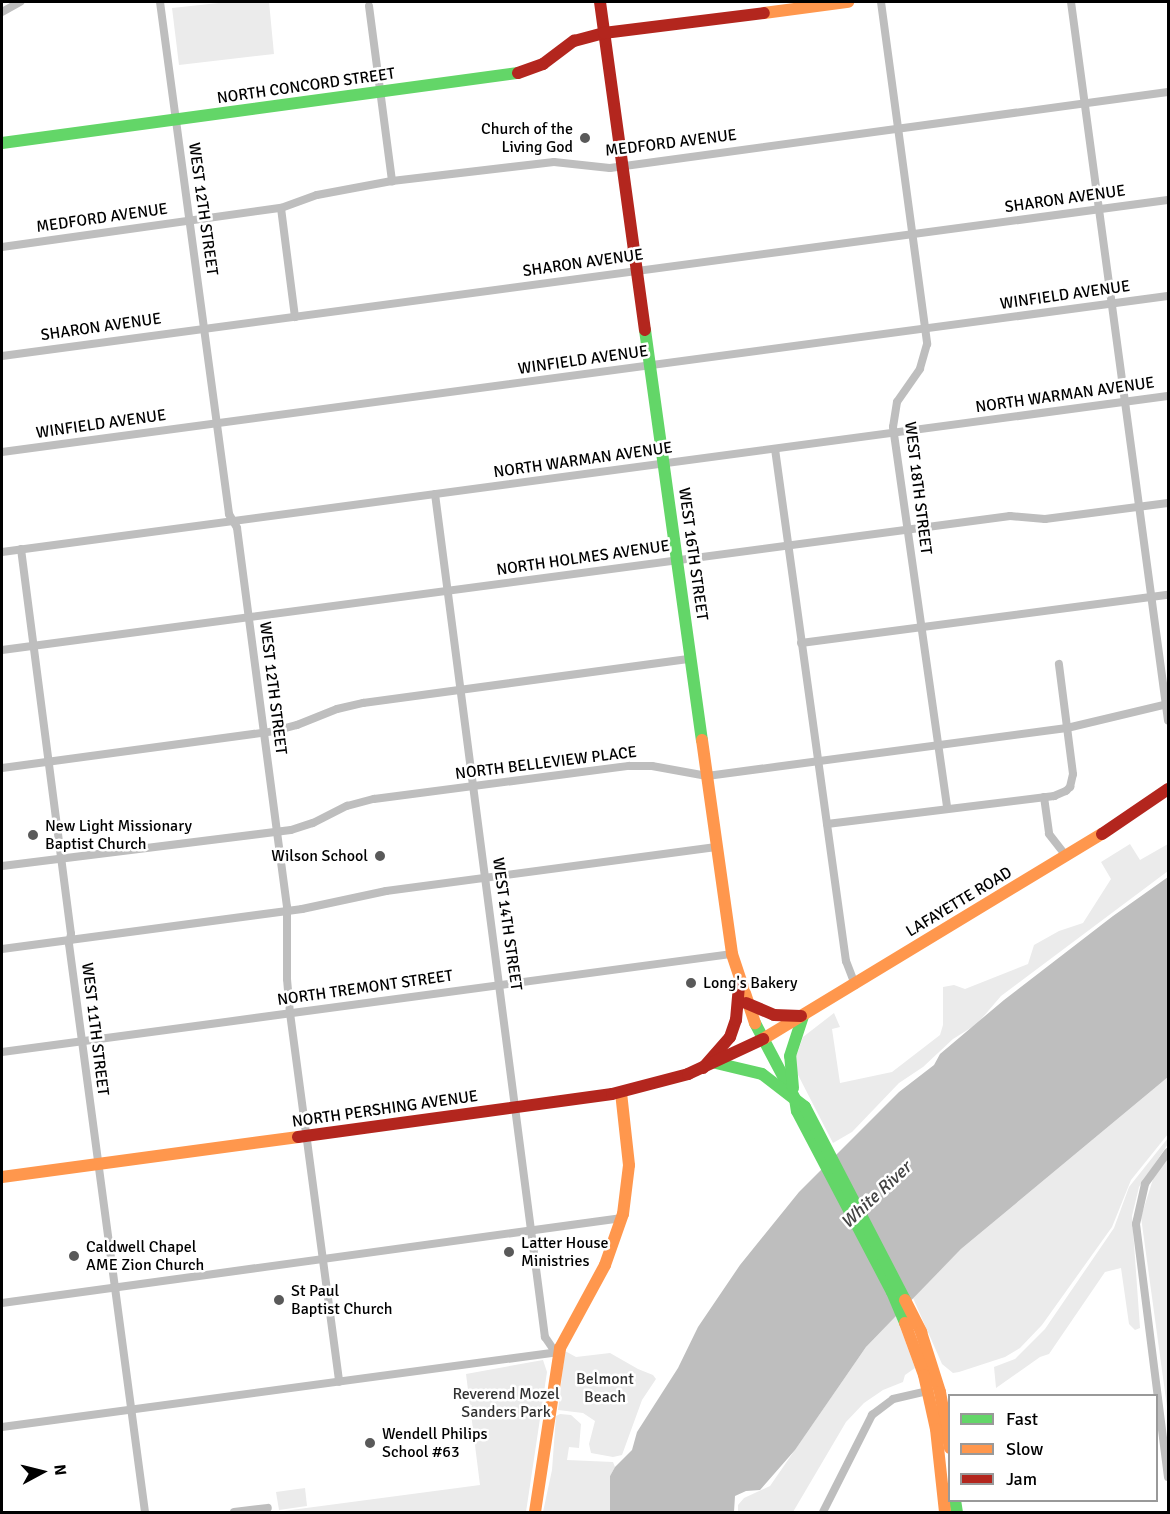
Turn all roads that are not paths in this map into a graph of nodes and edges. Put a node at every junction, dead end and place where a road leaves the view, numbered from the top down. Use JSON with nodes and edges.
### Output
{"nodes":[{"id":1,"x":20,"y":2,"type":"edge"},
{"id":2,"x":160,"y":2,"type":"edge"},
{"id":3,"x":600,"y":2,"type":"edge"},
{"id":4,"x":848,"y":2,"type":"edge"},
{"id":5,"x":881,"y":2,"type":"edge"},
{"id":6,"x":1071,"y":2,"type":"edge"},
{"id":7,"x":369,"y":6,"type":"dead end"},
{"id":8,"x":2,"y":12,"type":"edge"},
{"id":9,"x":604,"y":33,"type":"junction"},
{"id":10,"x":382,"y":92,"type":"junction"},
{"id":11,"x":1168,"y":93,"type":"edge"},
{"id":12,"x":1085,"y":104,"type":"junction"},
{"id":13,"x":176,"y":120,"type":"junction"},
{"id":14,"x":899,"y":129,"type":"junction"},
{"id":15,"x":2,"y":143,"type":"edge"},
{"id":16,"x":623,"y":166,"type":"junction"},
{"id":17,"x":392,"y":181,"type":"junction"},
{"id":18,"x":1168,"y":200,"type":"edge"},
{"id":19,"x":281,"y":208,"type":"junction"},
{"id":20,"x":1099,"y":209,"type":"junction"},
{"id":21,"x":189,"y":221,"type":"junction"},
{"id":22,"x":913,"y":234,"type":"junction"},
{"id":23,"x":2,"y":248,"type":"edge"},
{"id":24,"x":637,"y":271,"type":"junction"},
{"id":25,"x":1168,"y":296,"type":"edge"},
{"id":26,"x":1112,"y":304,"type":"junction"},
{"id":27,"x":295,"y":317,"type":"junction"},
{"id":28,"x":204,"y":329,"type":"junction"},
{"id":29,"x":926,"y":329,"type":"junction"},
{"id":30,"x":2,"y":356,"type":"edge"},
{"id":31,"x":650,"y":366,"type":"junction"},
{"id":32,"x":1168,"y":396,"type":"edge"},
{"id":33,"x":1125,"y":402,"type":"junction"},
{"id":34,"x":217,"y":423,"type":"junction"},
{"id":35,"x":895,"y":433,"type":"junction"},
{"id":36,"x":775,"y":449,"type":"junction"},
{"id":37,"x":2,"y":452,"type":"edge"},
{"id":38,"x":664,"y":464,"type":"junction"},
{"id":39,"x":435,"y":494,"type":"junction"},
{"id":40,"x":1168,"y":503,"type":"edge"},
{"id":41,"x":1141,"y":507,"type":"junction"},
{"id":42,"x":233,"y":520,"type":"junction"},
{"id":43,"x":908,"y":530,"type":"junction"},
{"id":44,"x":788,"y":545,"type":"junction"},
{"id":45,"x":21,"y":549,"type":"junction"},
{"id":46,"x":2,"y":552,"type":"edge"},
{"id":47,"x":677,"y":561,"type":"junction"},
{"id":48,"x":448,"y":591,"type":"junction"},
{"id":49,"x":1168,"y":595,"type":"edge"},
{"id":50,"x":1153,"y":597,"type":"junction"},
{"id":51,"x":249,"y":617,"type":"junction"},
{"id":52,"x":921,"y":626,"type":"junction"},
{"id":53,"x":801,"y":643,"type":"junction"},
{"id":54,"x":34,"y":646,"type":"junction"},
{"id":55,"x":2,"y":650,"type":"edge"},
{"id":56,"x":690,"y":659,"type":"junction"},
{"id":57,"x":1059,"y":664,"type":"dead end"},
{"id":58,"x":461,"y":690,"type":"junction"},
{"id":59,"x":1167,"y":704,"type":"edge"},
{"id":60,"x":1168,"y":720,"type":"edge"},
{"id":61,"x":1067,"y":728,"type":"junction"},
{"id":62,"x":264,"y":733,"type":"junction"},
{"id":63,"x":938,"y":745,"type":"junction"},
{"id":64,"x":49,"y":761,"type":"junction"},
{"id":65,"x":819,"y":761,"type":"junction"},
{"id":66,"x":2,"y":768,"type":"edge"},
{"id":67,"x":707,"y":776,"type":"junction"},
{"id":68,"x":474,"y":786,"type":"junction"},
{"id":69,"x":1168,"y":789,"type":"edge"},
{"id":70,"x":1044,"y":797,"type":"junction"},
{"id":71,"x":947,"y":808,"type":"junction"},
{"id":72,"x":827,"y":824,"type":"junction"},
{"id":73,"x":277,"y":832,"type":"junction"},
{"id":74,"x":716,"y":847,"type":"junction"},
{"id":75,"x":1067,"y":857,"type":"junction"},
{"id":76,"x":61,"y":859,"type":"junction"},
{"id":77,"x":2,"y":866,"type":"edge"},
{"id":78,"x":486,"y":878,"type":"junction"},
{"id":79,"x":287,"y":911,"type":"junction"},
{"id":80,"x":70,"y":940,"type":"junction"},
{"id":81,"x":2,"y":949,"type":"edge"},
{"id":82,"x":732,"y":954,"type":"junction"},
{"id":83,"x":740,"y":983,"type":"junction"},
{"id":84,"x":500,"y":984,"type":"junction"},
{"id":85,"x":855,"y":985,"type":"junction"},
{"id":86,"x":746,"y":1003,"type":"junction"},
{"id":87,"x":290,"y":1012,"type":"junction"},
{"id":88,"x":803,"y":1016,"type":"junction"},
{"id":89,"x":763,"y":1039,"type":"junction"},
{"id":90,"x":82,"y":1041,"type":"junction"},
{"id":91,"x":2,"y":1052,"type":"edge"},
{"id":92,"x":716,"y":1063,"type":"junction"},
{"id":93,"x":703,"y":1068,"type":"junction"},
{"id":94,"x":621,"y":1093,"type":"junction"},
{"id":95,"x":795,"y":1099,"type":"junction"},
{"id":96,"x":516,"y":1107,"type":"junction"},
{"id":97,"x":307,"y":1136,"type":"junction"},
{"id":98,"x":1168,"y":1152,"type":"edge"},
{"id":99,"x":98,"y":1164,"type":"junction"},
{"id":100,"x":2,"y":1177,"type":"edge"},
{"id":101,"x":622,"y":1218,"type":"junction"},
{"id":102,"x":532,"y":1230,"type":"junction"},
{"id":103,"x":323,"y":1259,"type":"junction"},
{"id":104,"x":115,"y":1287,"type":"junction"},
{"id":105,"x":2,"y":1303,"type":"edge"},
{"id":106,"x":916,"y":1333,"type":"junction"},
{"id":107,"x":559,"y":1352,"type":"junction"},
{"id":108,"x":339,"y":1382,"type":"junction"},
{"id":109,"x":927,"y":1390,"type":"junction"},
{"id":110,"x":1157,"y":1394,"type":"edge"},
{"id":111,"x":1158,"y":1401,"type":"edge"},
{"id":112,"x":131,"y":1410,"type":"junction"},
{"id":113,"x":2,"y":1427,"type":"edge"},
{"id":114,"x":948,"y":1437,"type":"edge"},
{"id":115,"x":1168,"y":1477,"type":"edge"},
{"id":116,"x":268,"y":1508,"type":"dead end"},
{"id":117,"x":145,"y":1512,"type":"edge"},
{"id":118,"x":234,"y":1512,"type":"edge"},
{"id":119,"x":535,"y":1512,"type":"edge"},
{"id":120,"x":823,"y":1512,"type":"edge"},
{"id":121,"x":945,"y":1512,"type":"edge"}],
"edges":[{"from":1,"to":8,"type":"street"},
{"from":2,"to":13,"type":"street","name":"WEST 12TH STREET"},
{"from":3,"to":9,"type":"main road","name":"WEST 16TH STREET"},
{"from":4,"to":9,"type":"main road","name":"NORTH CONCORD STREET"},
{"from":5,"to":14,"type":"street","name":"WEST 18TH STREET"},
{"from":6,"to":12,"type":"street"},
{"from":7,"to":10,"type":"street"},
{"from":9,"to":10,"type":"main road","name":"NORTH CONCORD STREET"},
{"from":9,"to":16,"type":"main road","name":"WEST 16TH STREET"},
{"from":10,"to":13,"type":"main road","name":"NORTH CONCORD STREET"},
{"from":10,"to":17,"type":"street"},
{"from":11,"to":12,"type":"street","name":"MEDFORD AVENUE"},
{"from":12,"to":14,"type":"street","name":"MEDFORD AVENUE"},
{"from":12,"to":20,"type":"street"},
{"from":13,"to":15,"type":"main road","name":"NORTH CONCORD STREET"},
{"from":13,"to":21,"type":"street","name":"WEST 12TH STREET"},
{"from":14,"to":16,"type":"street","name":"MEDFORD AVENUE"},
{"from":14,"to":22,"type":"street","name":"WEST 18TH STREET"},
{"from":16,"to":17,"type":"street","name":"MEDFORD AVENUE"},
{"from":16,"to":24,"type":"main road","name":"WEST 16TH STREET"},
{"from":17,"to":19,"type":"street","name":"MEDFORD AVENUE"},
{"from":18,"to":20,"type":"street","name":"SHARON AVENUE"},
{"from":19,"to":21,"type":"street","name":"MEDFORD AVENUE"},
{"from":19,"to":27,"type":"street"},
{"from":20,"to":22,"type":"street","name":"SHARON AVENUE"},
{"from":20,"to":26,"type":"street"},
{"from":21,"to":23,"type":"street","name":"MEDFORD AVENUE"},
{"from":21,"to":28,"type":"street","name":"WEST 12TH STREET"},
{"from":22,"to":24,"type":"street","name":"SHARON AVENUE"},
{"from":22,"to":29,"type":"street","name":"WEST 18TH STREET"},
{"from":24,"to":27,"type":"street","name":"SHARON AVENUE"},
{"from":24,"to":31,"type":"main road","name":"WEST 16TH STREET"},
{"from":25,"to":26,"type":"street","name":"WINFIELD AVENUE"},
{"from":26,"to":29,"type":"street","name":"WINFIELD AVENUE"},
{"from":26,"to":33,"type":"street"},
{"from":27,"to":28,"type":"street","name":"SHARON AVENUE"},
{"from":28,"to":30,"type":"street","name":"SHARON AVENUE"},
{"from":28,"to":34,"type":"street","name":"WEST 12TH STREET"},
{"from":29,"to":31,"type":"street","name":"WINFIELD AVENUE"},
{"from":29,"to":35,"type":"street","name":"WEST 18TH STREET"},
{"from":31,"to":34,"type":"street","name":"WINFIELD AVENUE"},
{"from":31,"to":38,"type":"main road","name":"WEST 16TH STREET"},
{"from":32,"to":33,"type":"street","name":"NORTH WARMAN AVENUE"},
{"from":33,"to":35,"type":"street","name":"NORTH WARMAN AVENUE"},
{"from":33,"to":41,"type":"street"},
{"from":34,"to":37,"type":"street","name":"WINFIELD AVENUE"},
{"from":34,"to":42,"type":"street","name":"WEST 12TH STREET"},
{"from":35,"to":36,"type":"street","name":"NORTH WARMAN AVENUE"},
{"from":35,"to":43,"type":"street","name":"WEST 18TH STREET"},
{"from":36,"to":38,"type":"street","name":"NORTH WARMAN AVENUE"},
{"from":36,"to":44,"type":"street"},
{"from":38,"to":39,"type":"street","name":"NORTH WARMAN AVENUE"},
{"from":38,"to":47,"type":"main road","name":"WEST 16TH STREET"},
{"from":39,"to":42,"type":"street","name":"NORTH WARMAN AVENUE"},
{"from":39,"to":48,"type":"street","name":"WEST 14TH STREET"},
{"from":40,"to":41,"type":"street","name":"NORTH HOLMES AVENUE"},
{"from":41,"to":43,"type":"street","name":"NORTH HOLMES AVENUE"},
{"from":41,"to":50,"type":"street"},
{"from":42,"to":45,"type":"street","name":"NORTH WARMAN AVENUE"},
{"from":42,"to":51,"type":"street","name":"WEST 12TH STREET"},
{"from":43,"to":44,"type":"street","name":"NORTH HOLMES AVENUE"},
{"from":43,"to":52,"type":"street","name":"WEST 18TH STREET"},
{"from":44,"to":47,"type":"street","name":"NORTH HOLMES AVENUE"},
{"from":44,"to":53,"type":"street"},
{"from":45,"to":46,"type":"street","name":"NORTH WARMAN AVENUE"},
{"from":45,"to":54,"type":"street","name":"WEST 11TH STREET"},
{"from":47,"to":48,"type":"street","name":"NORTH HOLMES AVENUE"},
{"from":47,"to":56,"type":"main road","name":"WEST 16TH STREET"},
{"from":48,"to":51,"type":"street","name":"NORTH HOLMES AVENUE"},
{"from":48,"to":58,"type":"street","name":"WEST 14TH STREET"},
{"from":49,"to":50,"type":"street"},
{"from":50,"to":52,"type":"street"},
{"from":50,"to":59,"type":"street"},
{"from":51,"to":54,"type":"street","name":"NORTH HOLMES AVENUE"},
{"from":51,"to":62,"type":"street","name":"WEST 12TH STREET"},
{"from":52,"to":53,"type":"street"},
{"from":52,"to":63,"type":"street","name":"WEST 18TH STREET"},
{"from":53,"to":65,"type":"street"},
{"from":54,"to":55,"type":"street","name":"NORTH HOLMES AVENUE"},
{"from":54,"to":64,"type":"street","name":"WEST 11TH STREET"},
{"from":56,"to":58,"type":"street"},
{"from":56,"to":67,"type":"main road","name":"WEST 16TH STREET"},
{"from":57,"to":61,"type":"street"},
{"from":58,"to":62,"type":"street"},
{"from":58,"to":68,"type":"street","name":"WEST 14TH STREET"},
{"from":59,"to":60,"type":"street"},
{"from":59,"to":61,"type":"street","name":"NORTH BELLEVIEW PLACE"},
{"from":61,"to":63,"type":"street","name":"NORTH BELLEVIEW PLACE"},
{"from":61,"to":70,"type":"street"},
{"from":62,"to":64,"type":"street"},
{"from":62,"to":73,"type":"street","name":"WEST 12TH STREET"},
{"from":63,"to":65,"type":"street","name":"NORTH BELLEVIEW PLACE"},
{"from":63,"to":71,"type":"street","name":"WEST 18TH STREET"},
{"from":64,"to":66,"type":"street"},
{"from":64,"to":76,"type":"street","name":"WEST 11TH STREET"},
{"from":65,"to":67,"type":"street","name":"NORTH BELLEVIEW PLACE"},
{"from":65,"to":72,"type":"street"},
{"from":67,"to":68,"type":"street","name":"NORTH BELLEVIEW PLACE"},
{"from":67,"to":74,"type":"main road","name":"WEST 16TH STREET"},
{"from":68,"to":73,"type":"street","name":"NORTH BELLEVIEW PLACE"},
{"from":68,"to":78,"type":"street","name":"WEST 14TH STREET"},
{"from":69,"to":75,"type":"main road","name":"LAFAYETTE ROAD"},
{"from":70,"to":71,"type":"street"},
{"from":70,"to":75,"type":"street"},
{"from":71,"to":72,"type":"street"},
{"from":72,"to":85,"type":"street"},
{"from":73,"to":76,"type":"street","name":"NORTH BELLEVIEW PLACE"},
{"from":73,"to":79,"type":"street","name":"WEST 12TH STREET"},
{"from":74,"to":78,"type":"street"},
{"from":74,"to":82,"type":"main road","name":"WEST 16TH STREET"},
{"from":75,"to":85,"type":"main road","name":"LAFAYETTE ROAD"},
{"from":76,"to":77,"type":"street","name":"NORTH BELLEVIEW PLACE"},
{"from":76,"to":80,"type":"street","name":"WEST 11TH STREET"},
{"from":78,"to":79,"type":"street"},
{"from":78,"to":84,"type":"street","name":"WEST 14TH STREET"},
{"from":79,"to":80,"type":"street"},
{"from":79,"to":87,"type":"street","name":"WEST 12TH STREET"},
{"from":80,"to":81,"type":"street"},
{"from":80,"to":90,"type":"street","name":"WEST 11TH STREET"},
{"from":82,"to":83,"type":"main road","name":"WEST 16TH STREET"},
{"from":82,"to":84,"type":"street","name":"NORTH TREMONT STREET"},
{"from":83,"to":86,"type":"main road","name":"WEST 16TH STREET"},
{"from":83,"to":93,"type":"main road"},
{"from":84,"to":87,"type":"street","name":"NORTH TREMONT STREET"},
{"from":84,"to":96,"type":"street","name":"WEST 14TH STREET"},
{"from":85,"to":88,"type":"main road","name":"LAFAYETTE ROAD"},
{"from":86,"to":88,"type":"main road"},
{"from":86,"to":89,"type":"main road","name":"WEST 16TH STREET"},
{"from":87,"to":90,"type":"street","name":"NORTH TREMONT STREET"},
{"from":87,"to":97,"type":"street","name":"WEST 12TH STREET"},
{"from":88,"to":89,"type":"main road","name":"LAFAYETTE ROAD"},
{"from":88,"to":95,"type":"main road"},
{"from":89,"to":92,"type":"main road","name":"NORTH PERSHING AVENUE"},
{"from":89,"to":95,"type":"main road","name":"WEST 16TH STREET"},
{"from":90,"to":91,"type":"street","name":"NORTH TREMONT STREET"},
{"from":90,"to":99,"type":"street","name":"WEST 11TH STREET"},
{"from":92,"to":93,"type":"main road","name":"NORTH PERSHING AVENUE"},
{"from":92,"to":95,"type":"main road"},
{"from":93,"to":94,"type":"main road","name":"NORTH PERSHING AVENUE"},
{"from":94,"to":96,"type":"main road","name":"NORTH PERSHING AVENUE"},
{"from":94,"to":101,"type":"main road"},
{"from":95,"to":106,"type":"main road","name":"WEST 16TH STREET"},
{"from":96,"to":97,"type":"main road","name":"NORTH PERSHING AVENUE"},
{"from":96,"to":102,"type":"street","name":"WEST 14TH STREET"},
{"from":97,"to":99,"type":"main road","name":"NORTH PERSHING AVENUE"},
{"from":97,"to":103,"type":"street","name":"WEST 12TH STREET"},
{"from":98,"to":110,"type":"street"},
{"from":99,"to":100,"type":"main road","name":"NORTH PERSHING AVENUE"},
{"from":99,"to":104,"type":"street","name":"WEST 11TH STREET"},
{"from":101,"to":102,"type":"street"},
{"from":101,"to":107,"type":"main road"},
{"from":102,"to":103,"type":"street"},
{"from":102,"to":107,"type":"street","name":"WEST 14TH STREET"},
{"from":103,"to":104,"type":"street"},
{"from":103,"to":108,"type":"street","name":"WEST 12TH STREET"},
{"from":104,"to":105,"type":"street"},
{"from":104,"to":112,"type":"street","name":"WEST 11TH STREET"},
{"from":106,"to":109,"type":"main road","name":"WEST 16TH STREET"},
{"from":106,"to":114,"type":"main road","name":"WEST 16TH STREET"},
{"from":107,"to":108,"type":"street"},
{"from":107,"to":119,"type":"main road"},
{"from":108,"to":112,"type":"street"},
{"from":109,"to":120,"type":"street"},
{"from":109,"to":121,"type":"main road","name":"WEST 16TH STREET"},
{"from":111,"to":115,"type":"street"},
{"from":112,"to":113,"type":"street"},
{"from":112,"to":117,"type":"street","name":"WEST 11TH STREET"},
{"from":116,"to":118,"type":"street"}]}
